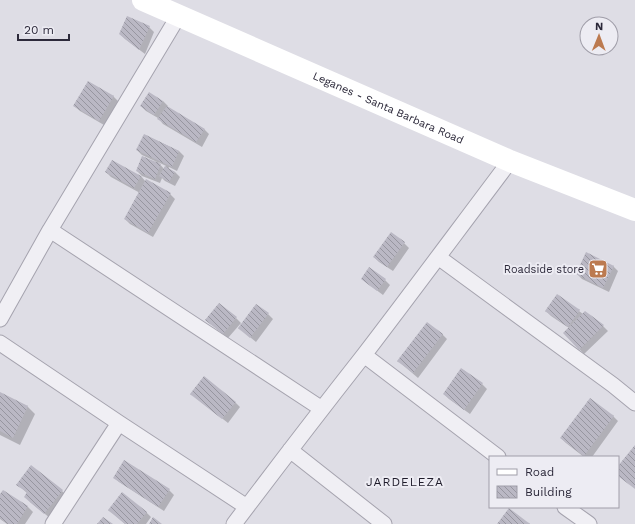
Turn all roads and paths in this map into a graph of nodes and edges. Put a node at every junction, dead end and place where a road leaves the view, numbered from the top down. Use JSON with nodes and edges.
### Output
{"nodes":[{"id":1,"x":143,"y":0,"type":"edge"},
{"id":2,"x":179,"y":16,"type":"junction"},
{"id":3,"x":510,"y":161,"type":"junction"},
{"id":4,"x":635,"y":210,"type":"edge"},
{"id":5,"x":50,"y":230,"type":"junction"},
{"id":6,"x":438,"y":257,"type":"junction"},
{"id":7,"x":0,"y":319,"type":"edge"},
{"id":8,"x":0,"y":343,"type":"edge"},
{"id":9,"x":364,"y":355,"type":"junction"},
{"id":10,"x":635,"y":403,"type":"edge"},
{"id":11,"x":322,"y":409,"type":"junction"},
{"id":12,"x":118,"y":424,"type":"junction"},
{"id":13,"x":290,"y":450,"type":"junction"},
{"id":14,"x":497,"y":456,"type":"edge"},
{"id":15,"x":247,"y":507,"type":"junction"},
{"id":16,"x":566,"y":508,"type":"edge"},
{"id":17,"x":52,"y":524,"type":"edge"},
{"id":18,"x":234,"y":524,"type":"edge"},
{"id":19,"x":384,"y":524,"type":"edge"},
{"id":20,"x":589,"y":524,"type":"edge"}],
"edges":[{"from":1,"to":2,"type":"main road","name":"Leganes - Santa Barbara Road"},
{"from":2,"to":3,"type":"main road","name":"Leganes - Santa Barbara Road"},
{"from":2,"to":5,"type":"street"},
{"from":3,"to":4,"type":"main road","name":"Leganes - Santa Barbara Road"},
{"from":3,"to":6,"type":"street"},
{"from":5,"to":7,"type":"street"},
{"from":5,"to":11,"type":"street"},
{"from":6,"to":9,"type":"street"},
{"from":6,"to":10,"type":"street"},
{"from":8,"to":12,"type":"street"},
{"from":9,"to":11,"type":"street"},
{"from":9,"to":14,"type":"street"},
{"from":11,"to":13,"type":"street"},
{"from":12,"to":15,"type":"street"},
{"from":12,"to":17,"type":"street"},
{"from":13,"to":15,"type":"street"},
{"from":13,"to":19,"type":"street"},
{"from":15,"to":18,"type":"street"},
{"from":16,"to":20,"type":"street"}]}
